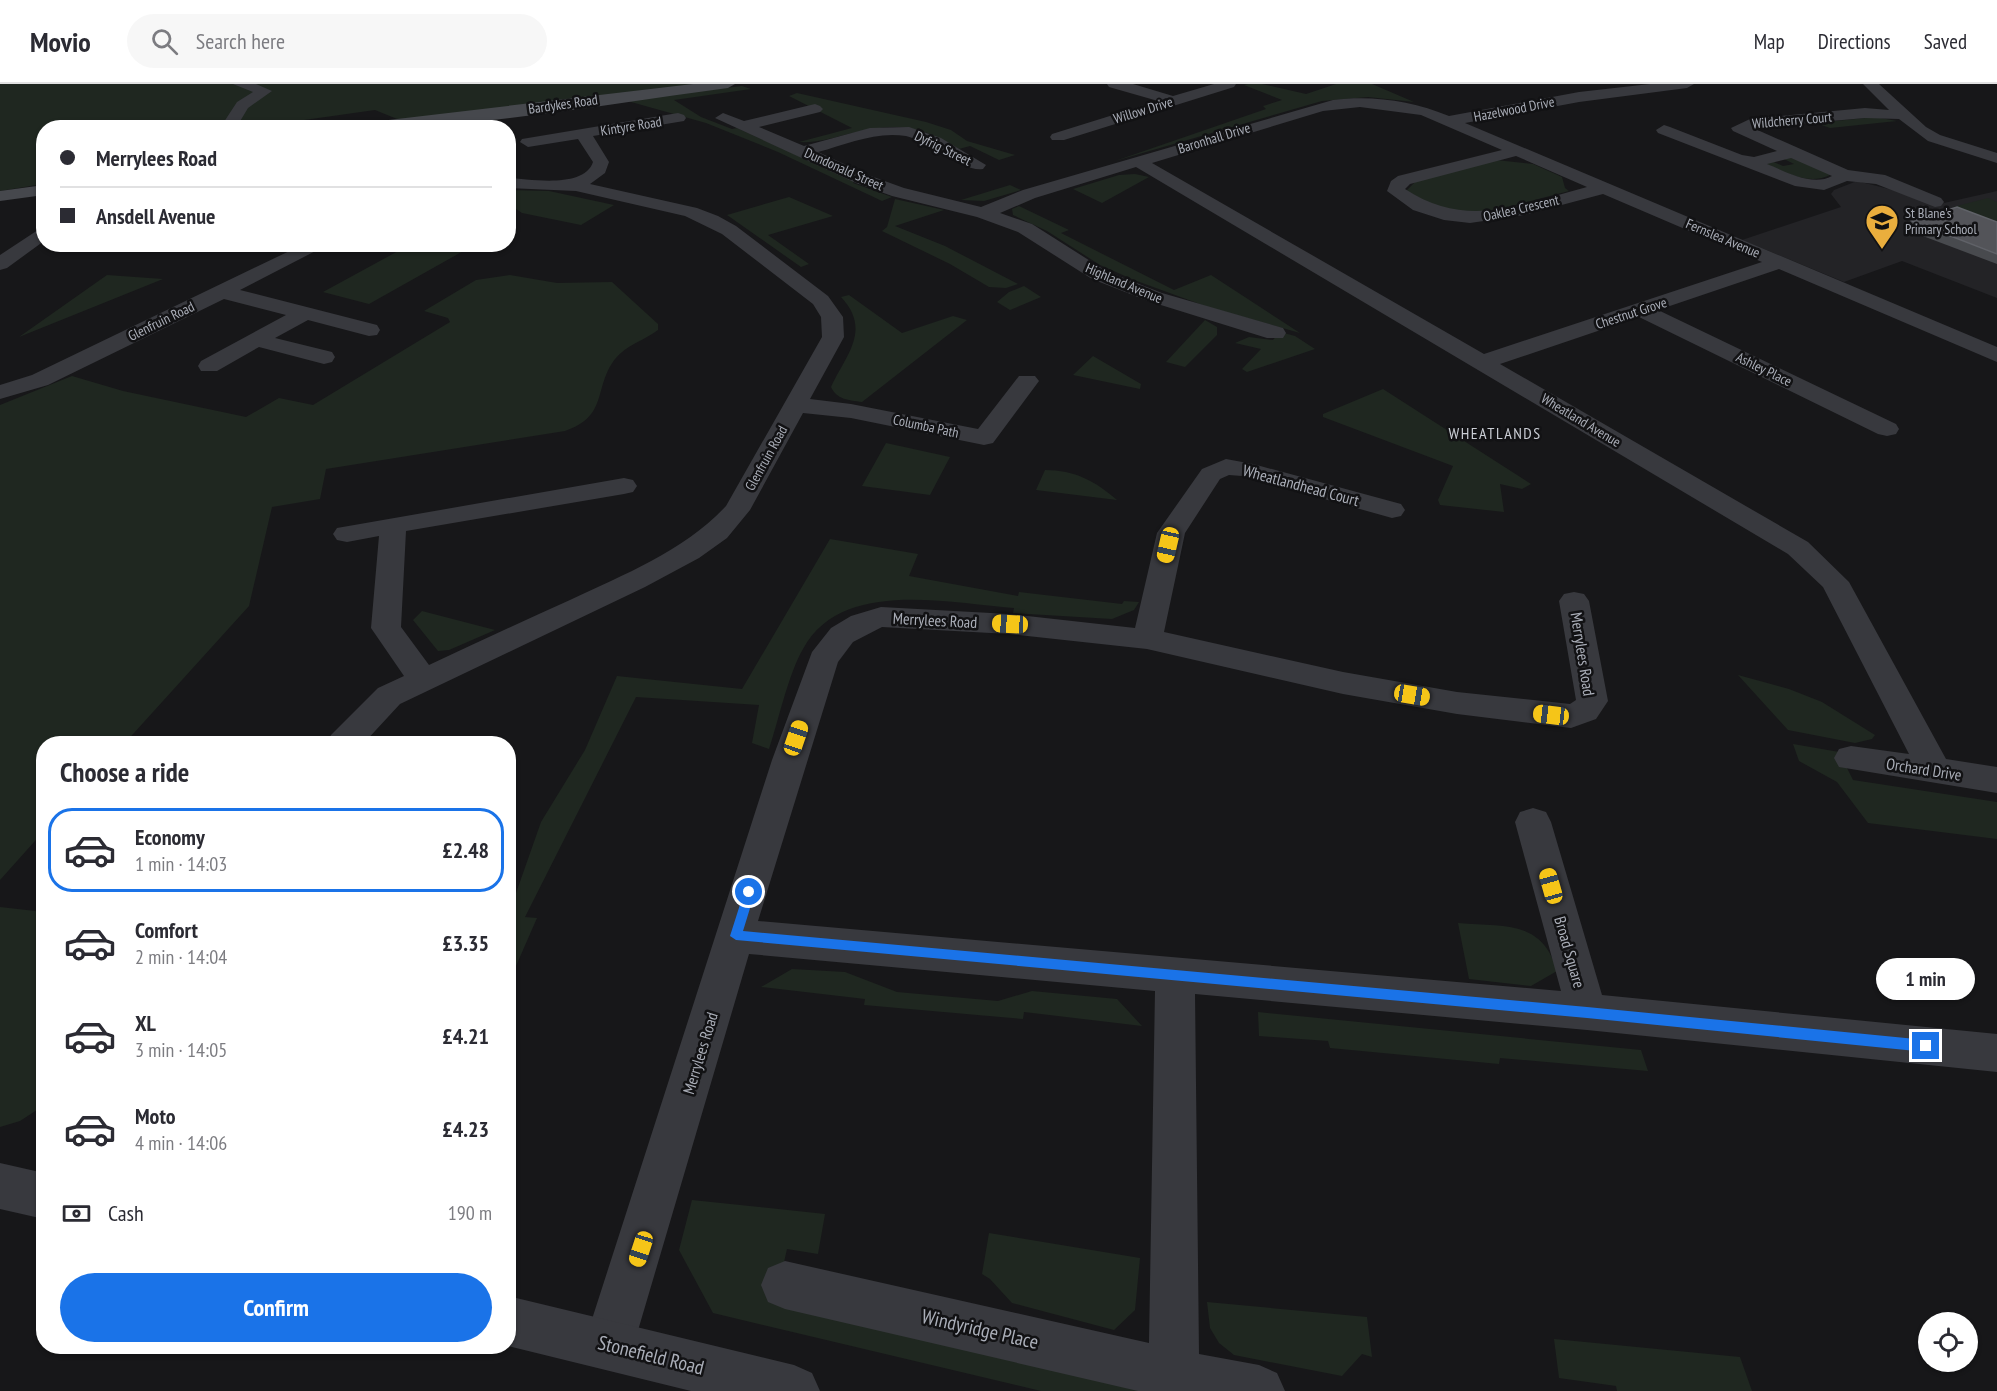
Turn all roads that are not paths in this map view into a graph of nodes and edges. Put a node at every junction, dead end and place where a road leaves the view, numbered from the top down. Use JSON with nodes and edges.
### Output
{"nodes":[{"id":1,"x":240,"y":84,"type":"edge"},
{"id":2,"x":728,"y":84,"type":"edge"},
{"id":3,"x":1114,"y":84,"type":"edge"},
{"id":4,"x":1229,"y":84,"type":"edge"},
{"id":5,"x":1687,"y":84,"type":"edge"},
{"id":6,"x":1870,"y":84,"type":"edge"},
{"id":7,"x":1651,"y":85,"type":"edge"},
{"id":8,"x":1172,"y":101,"type":"junction"},
{"id":9,"x":815,"y":109,"type":"dead end"},
{"id":10,"x":1904,"y":115,"type":"junction"},
{"id":11,"x":723,"y":117,"type":"dead end"},
{"id":12,"x":678,"y":118,"type":"dead end"},
{"id":13,"x":233,"y":120,"type":"edge"},
{"id":14,"x":439,"y":120,"type":"edge"},
{"id":15,"x":1448,"y":122,"type":"junction"},
{"id":16,"x":744,"y":126,"type":"junction"},
{"id":17,"x":1664,"y":130,"type":"dead end"},
{"id":18,"x":583,"y":133,"type":"junction"},
{"id":19,"x":1058,"y":137,"type":"dead end"},
{"id":20,"x":528,"y":142,"type":"dead end"},
{"id":21,"x":1997,"y":147,"type":"edge"},
{"id":22,"x":803,"y":151,"type":"junction"},
{"id":23,"x":1518,"y":151,"type":"junction"},
{"id":24,"x":1975,"y":151,"type":"junction"},
{"id":25,"x":1793,"y":152,"type":"junction"},
{"id":26,"x":1997,"y":159,"type":"edge"},
{"id":27,"x":1137,"y":161,"type":"junction"},
{"id":28,"x":1754,"y":162,"type":"junction"},
{"id":29,"x":977,"y":165,"type":"dead end"},
{"id":30,"x":1844,"y":175,"type":"junction"},
{"id":31,"x":516,"y":183,"type":"edge"},
{"id":32,"x":576,"y":186,"type":"junction"},
{"id":33,"x":1603,"y":188,"type":"junction"},
{"id":34,"x":36,"y":191,"type":"edge"},
{"id":35,"x":0,"y":196,"type":"edge"},
{"id":36,"x":1935,"y":202,"type":"dead end"},
{"id":37,"x":983,"y":213,"type":"junction"},
{"id":38,"x":36,"y":238,"type":"edge"},
{"id":39,"x":304,"y":252,"type":"edge"},
{"id":40,"x":1779,"y":263,"type":"junction"},
{"id":41,"x":0,"y":264,"type":"edge"},
{"id":42,"x":222,"y":292,"type":"junction"},
{"id":43,"x":1641,"y":310,"type":"junction"},
{"id":44,"x":305,"y":313,"type":"junction"},
{"id":45,"x":369,"y":330,"type":"dead end"},
{"id":46,"x":1275,"y":333,"type":"dead end"},
{"id":47,"x":256,"y":340,"type":"junction"},
{"id":48,"x":1997,"y":355,"type":"edge"},
{"id":49,"x":324,"y":357,"type":"dead end"},
{"id":50,"x":1483,"y":362,"type":"junction"},
{"id":51,"x":209,"y":366,"type":"dead end"},
{"id":52,"x":1027,"y":381,"type":"dead end"},
{"id":53,"x":0,"y":393,"type":"edge"},
{"id":54,"x":797,"y":405,"type":"junction"},
{"id":55,"x":1887,"y":429,"type":"dead end"},
{"id":56,"x":624,"y":486,"type":"dead end"},
{"id":57,"x":1392,"y":510,"type":"dead end"},
{"id":58,"x":393,"y":525,"type":"junction"},
{"id":59,"x":347,"y":534,"type":"dead end"},
{"id":60,"x":1574,"y":601,"type":"dead end"},
{"id":61,"x":1147,"y":639,"type":"junction"},
{"id":62,"x":423,"y":680,"type":"junction"},
{"id":63,"x":352,"y":736,"type":"edge"},
{"id":64,"x":1851,"y":758,"type":"dead end"},
{"id":65,"x":1934,"y":769,"type":"junction"},
{"id":66,"x":1997,"y":780,"type":"edge"},
{"id":67,"x":1533,"y":822,"type":"dead end"},
{"id":68,"x":736,"y":936,"type":"junction"},
{"id":69,"x":1175,"y":977,"type":"junction"},
{"id":70,"x":1587,"y":1012,"type":"junction"},
{"id":71,"x":1997,"y":1053,"type":"edge"},
{"id":72,"x":785,"y":1285,"type":"dead end"},
{"id":73,"x":516,"y":1323,"type":"edge"},
{"id":74,"x":609,"y":1344,"type":"junction"},
{"id":75,"x":1174,"y":1374,"type":"junction"},
{"id":76,"x":794,"y":1391,"type":"edge"},
{"id":77,"x":1259,"y":1391,"type":"edge"}],
"edges":[{"from":1,"to":13,"type":"street"},
{"from":2,"to":14,"type":"main road","name":"Bardykes Road"},
{"from":3,"to":8,"type":"street"},
{"from":4,"to":8,"type":"street","name":"Willow Drive"},
{"from":5,"to":7,"type":"street","name":"Hazelwood Drive"},
{"from":6,"to":10,"type":"street"},
{"from":7,"to":15,"type":"street","name":"Hazelwood Drive"},
{"from":8,"to":19,"type":"street","name":"Willow Drive"},
{"from":9,"to":16,"type":"street"},
{"from":10,"to":24,"type":"street"},
{"from":10,"to":25,"type":"street","name":"Wildcherry Court"},
{"from":11,"to":16,"type":"street","name":"Dundonald Street"},
{"from":12,"to":18,"type":"street","name":"Kintyre Road"},
{"from":15,"to":23,"type":"street","name":"Fernslea Avenue"},
{"from":15,"to":27,"type":"street","name":"Baronhall Drive"},
{"from":16,"to":22,"type":"street","name":"Dundonald Street"},
{"from":17,"to":28,"type":"street","name":"Wildcherry Court"},
{"from":18,"to":20,"type":"street","name":"Kintyre Road"},
{"from":18,"to":32,"type":"street","name":"Kintyre Road"},
{"from":21,"to":24,"type":"street"},
{"from":22,"to":29,"type":"street","name":"Dyfrig Street"},
{"from":22,"to":37,"type":"street","name":"Dundonald Street"},
{"from":23,"to":33,"type":"street","name":"Fernslea Avenue"},
{"from":23,"to":33,"type":"street","name":"Oaklea Crescent"},
{"from":24,"to":26,"type":"street"},
{"from":25,"to":28,"type":"street","name":"Wildcherry Court"},
{"from":25,"to":30,"type":"street","name":"Wildcherry Court"},
{"from":27,"to":37,"type":"street","name":"Baronhall Drive"},
{"from":27,"to":50,"type":"street","name":"Wheatland Avenue"},
{"from":28,"to":30,"type":"street","name":"Wildcherry Court"},
{"from":30,"to":36,"type":"street","name":"Wildcherry Court"},
{"from":31,"to":32,"type":"street","name":"Glenfruin Road"},
{"from":32,"to":54,"type":"street","name":"Glenfruin Road"},
{"from":33,"to":40,"type":"street","name":"Fernslea Avenue"},
{"from":34,"to":35,"type":"main road"},
{"from":37,"to":46,"type":"street","name":"Highland Avenue"},
{"from":38,"to":41,"type":"street"},
{"from":39,"to":42,"type":"street","name":"Glenfruin Road"},
{"from":40,"to":43,"type":"street","name":"Chestnut Grove"},
{"from":40,"to":48,"type":"street","name":"Fernslea Avenue"},
{"from":42,"to":44,"type":"street"},
{"from":42,"to":53,"type":"street","name":"Glenfruin Road"},
{"from":43,"to":50,"type":"street","name":"Chestnut Grove"},
{"from":43,"to":55,"type":"street","name":"Ashley Place"},
{"from":44,"to":45,"type":"street"},
{"from":44,"to":47,"type":"street"},
{"from":47,"to":49,"type":"street"},
{"from":47,"to":51,"type":"street"},
{"from":50,"to":65,"type":"street","name":"Wheatland Avenue"},
{"from":52,"to":54,"type":"street","name":"Columba Path"},
{"from":54,"to":62,"type":"street","name":"Glenfruin Road"},
{"from":56,"to":58,"type":"street"},
{"from":57,"to":61,"type":"street","name":"Wheatlandhead Court"},
{"from":58,"to":59,"type":"street"},
{"from":58,"to":62,"type":"street"},
{"from":60,"to":61,"type":"street","name":"Merrylees Road"},
{"from":61,"to":68,"type":"street","name":"Merrylees Road"},
{"from":62,"to":63,"type":"street","name":"Glenfruin Road"},
{"from":64,"to":65,"type":"street","name":"Orchard Drive"},
{"from":65,"to":66,"type":"street","name":"Orchard Drive"},
{"from":67,"to":70,"type":"street","name":"Broad Square"},
{"from":68,"to":69,"type":"street"},
{"from":68,"to":74,"type":"street","name":"Merrylees Road"},
{"from":69,"to":70,"type":"street"},
{"from":69,"to":75,"type":"street"},
{"from":70,"to":71,"type":"street"},
{"from":72,"to":75,"type":"street","name":"Windyridge Place"},
{"from":73,"to":74,"type":"street","name":"Stonefield Road"},
{"from":74,"to":76,"type":"street","name":"Stonefield Road"},
{"from":75,"to":77,"type":"street","name":"Windyridge Place"}]}
